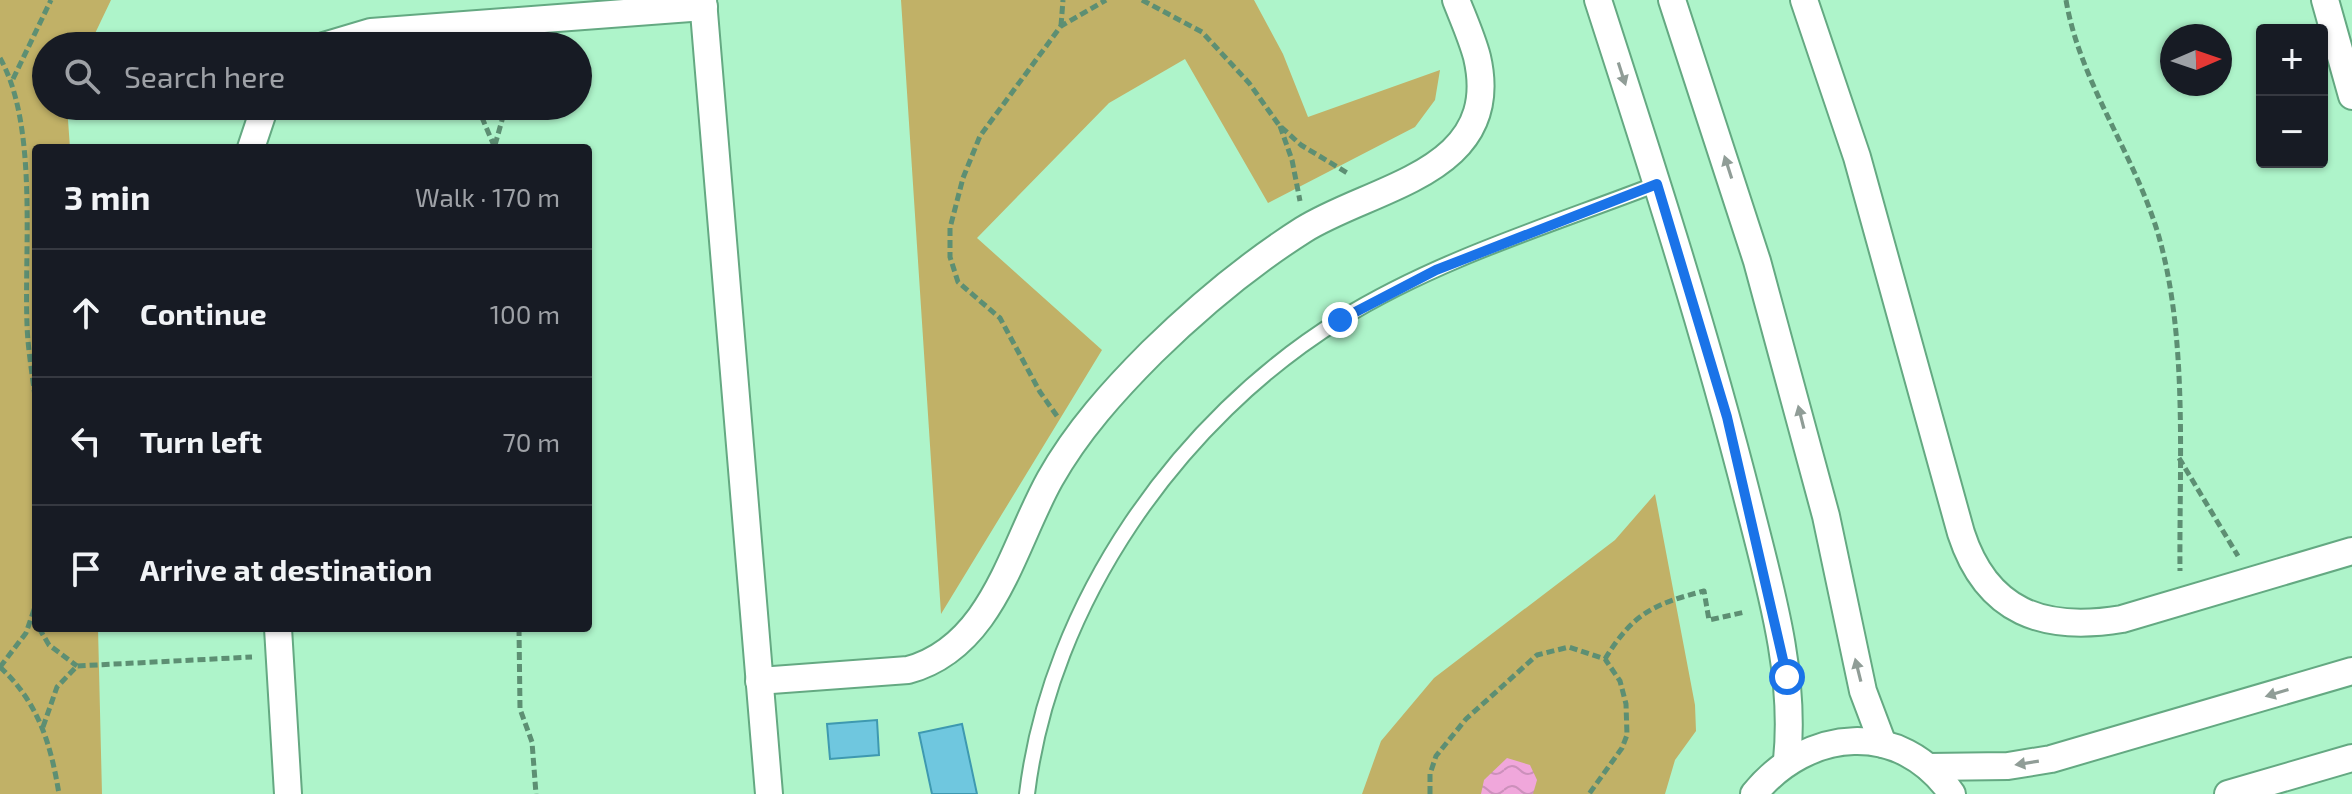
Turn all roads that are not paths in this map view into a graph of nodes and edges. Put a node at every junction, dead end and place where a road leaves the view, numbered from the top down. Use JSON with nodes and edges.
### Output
{"nodes":[{"id":1,"x":1456,"y":0,"type":"edge"},
{"id":2,"x":1598,"y":0,"type":"edge"},
{"id":3,"x":1672,"y":0,"type":"edge"},
{"id":4,"x":1804,"y":0,"type":"edge"},
{"id":5,"x":2325,"y":0,"type":"edge"},
{"id":6,"x":704,"y":3,"type":"edge"},
{"id":7,"x":371,"y":32,"type":"edge"},
{"id":8,"x":2348,"y":68,"type":"edge"},
{"id":9,"x":2352,"y":96,"type":"edge"},
{"id":10,"x":260,"y":120,"type":"edge"},
{"id":11,"x":252,"y":144,"type":"edge"},
{"id":12,"x":1657,"y":184,"type":"junction"},
{"id":13,"x":2352,"y":551,"type":"edge"},
{"id":14,"x":278,"y":632,"type":"edge"},
{"id":15,"x":2352,"y":671,"type":"edge"},
{"id":16,"x":759,"y":681,"type":"junction"},
{"id":17,"x":1883,"y":744,"type":"junction"},
{"id":18,"x":2352,"y":758,"type":"edge"},
{"id":19,"x":1787,"y":760,"type":"junction"},
{"id":20,"x":1928,"y":767,"type":"junction"},
{"id":21,"x":288,"y":794,"type":"edge"},
{"id":22,"x":769,"y":794,"type":"edge"},
{"id":23,"x":1027,"y":794,"type":"edge"},
{"id":24,"x":1754,"y":794,"type":"edge"},
{"id":25,"x":1952,"y":794,"type":"edge"},
{"id":26,"x":2228,"y":794,"type":"edge"}],
"edges":[{"from":1,"to":16,"type":"street"},
{"from":2,"to":12,"type":"street","one_way":true},
{"from":17,"to":3,"type":"street","one_way":true},
{"from":4,"to":13,"type":"street"},
{"from":5,"to":8,"type":"street"},
{"from":6,"to":7,"type":"street"},
{"from":6,"to":16,"type":"street"},
{"from":8,"to":9,"type":"street"},
{"from":10,"to":11,"type":"street"},
{"from":12,"to":19,"type":"street"},
{"from":12,"to":23,"type":"lane"},
{"from":14,"to":21,"type":"street"},
{"from":15,"to":20,"type":"street","one_way":true},
{"from":16,"to":22,"type":"street"},
{"from":17,"to":19,"type":"street"},
{"from":17,"to":20,"type":"street"},
{"from":18,"to":26,"type":"street"},
{"from":19,"to":24,"type":"street"},
{"from":20,"to":25,"type":"street"}]}
